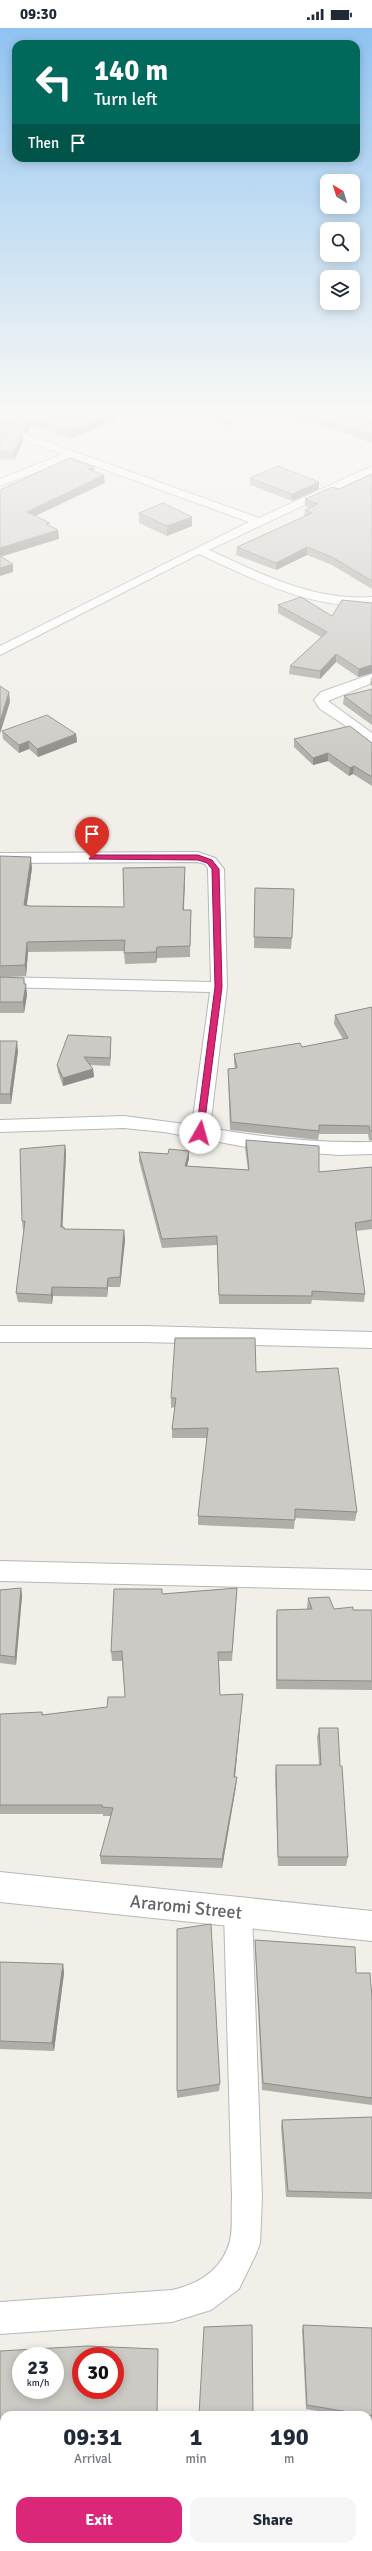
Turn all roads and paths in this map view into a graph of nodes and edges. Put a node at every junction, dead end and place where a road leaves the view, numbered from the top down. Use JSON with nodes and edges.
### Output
{"nodes":[{"id":1,"x":239,"y":532,"type":"edge"},
{"id":2,"x":199,"y":550,"type":"junction"},
{"id":3,"x":372,"y":601,"type":"edge"},
{"id":4,"x":8,"y":646,"type":"edge"},
{"id":5,"x":372,"y":678,"type":"edge"},
{"id":6,"x":372,"y":739,"type":"edge"},
{"id":7,"x":0,"y":858,"type":"edge"},
{"id":8,"x":0,"y":982,"type":"edge"},
{"id":9,"x":218,"y":987,"type":"junction"},
{"id":10,"x":0,"y":1126,"type":"edge"},
{"id":11,"x":200,"y":1133,"type":"junction"},
{"id":12,"x":372,"y":1148,"type":"edge"},
{"id":13,"x":0,"y":1334,"type":"edge"},
{"id":14,"x":372,"y":1340,"type":"edge"},
{"id":15,"x":0,"y":1571,"type":"edge"},
{"id":16,"x":372,"y":1580,"type":"edge"},
{"id":17,"x":0,"y":1887,"type":"edge"},
{"id":18,"x":238,"y":1912,"type":"junction"},
{"id":19,"x":372,"y":1926,"type":"edge"},
{"id":20,"x":0,"y":2318,"type":"edge"}],
"edges":[{"from":1,"to":2,"type":"street"},
{"from":2,"to":3,"type":"street"},
{"from":2,"to":4,"type":"street"},
{"from":5,"to":6,"type":"street"},
{"from":7,"to":9,"type":"street"},
{"from":8,"to":9,"type":"street"},
{"from":9,"to":11,"type":"street"},
{"from":10,"to":11,"type":"street"},
{"from":11,"to":12,"type":"street"},
{"from":13,"to":14,"type":"street"},
{"from":15,"to":16,"type":"street"},
{"from":17,"to":18,"type":"street","name":"Araromi Street"},
{"from":18,"to":19,"type":"street","name":"Araromi Street"},
{"from":18,"to":20,"type":"street"}]}
